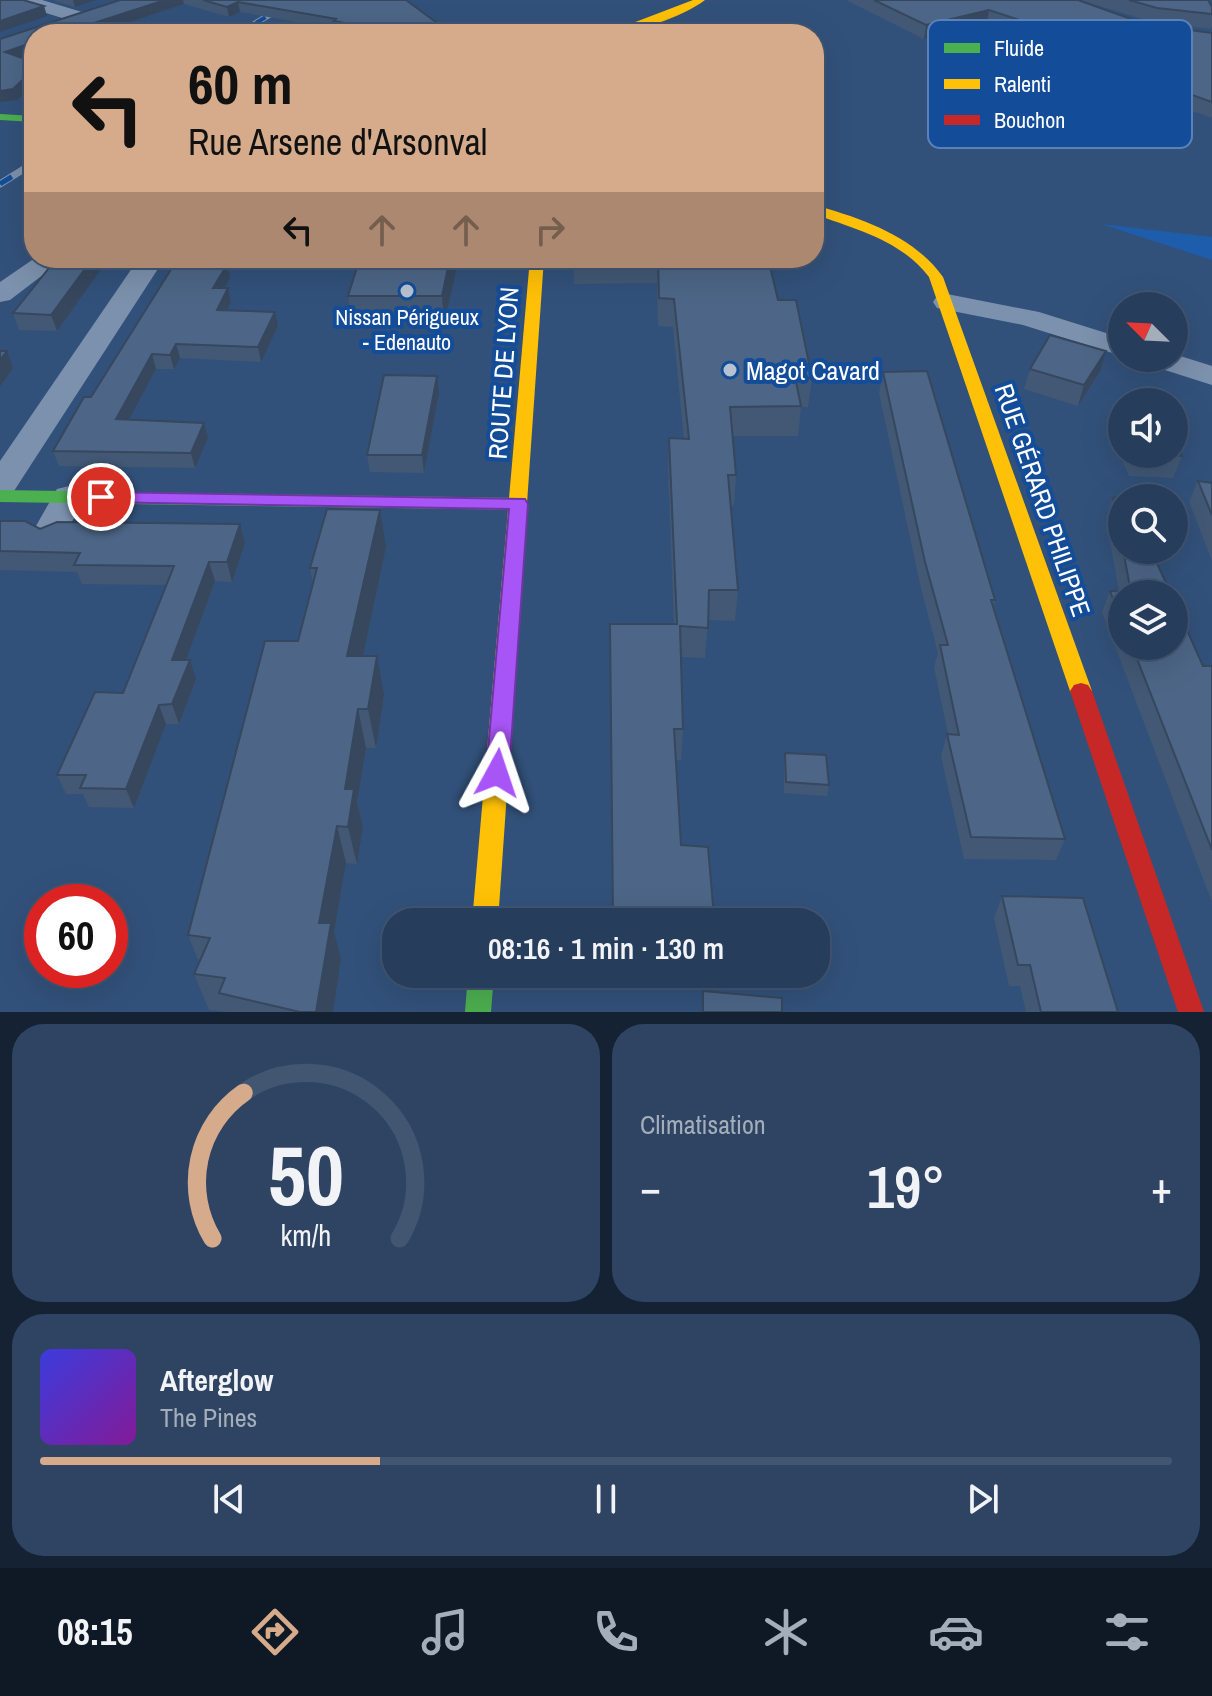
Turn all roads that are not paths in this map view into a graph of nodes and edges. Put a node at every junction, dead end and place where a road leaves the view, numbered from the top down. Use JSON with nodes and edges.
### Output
{"nodes":[{"id":1,"x":23,"y":0,"type":"edge"},
{"id":2,"x":700,"y":0,"type":"edge"},
{"id":3,"x":51,"y":24,"type":"edge"},
{"id":4,"x":639,"y":24,"type":"edge"},
{"id":5,"x":0,"y":117,"type":"edge"},
{"id":6,"x":24,"y":118,"type":"edge"},
{"id":7,"x":824,"y":213,"type":"edge"},
{"id":8,"x":38,"y":268,"type":"edge"},
{"id":9,"x":145,"y":268,"type":"edge"},
{"id":10,"x":536,"y":268,"type":"edge"},
{"id":11,"x":0,"y":294,"type":"edge"},
{"id":12,"x":947,"y":302,"type":"junction"},
{"id":13,"x":1108,"y":343,"type":"edge"},
{"id":14,"x":1188,"y":368,"type":"edge"},
{"id":15,"x":1212,"y":376,"type":"edge"},
{"id":16,"x":0,"y":486,"type":"edge"},
{"id":17,"x":0,"y":496,"type":"edge"},
{"id":18,"x":69,"y":497,"type":"junction"},
{"id":19,"x":519,"y":504,"type":"junction"},
{"id":20,"x":49,"y":533,"type":"edge"},
{"id":21,"x":486,"y":908,"type":"edge"},
{"id":22,"x":480,"y":988,"type":"edge"},
{"id":23,"x":478,"y":1012,"type":"edge"},
{"id":24,"x":1191,"y":1012,"type":"edge"}],
"edges":[{"from":1,"to":3,"type":"street"},
{"from":2,"to":4,"type":"street"},
{"from":5,"to":6,"type":"street"},
{"from":7,"to":12,"type":"street","name":"RUE GÉRARD PHILIPPE"},
{"from":8,"to":11,"type":"street"},
{"from":9,"to":16,"type":"street"},
{"from":10,"to":19,"type":"street","name":"ROUTE DE LYON"},
{"from":12,"to":13,"type":"street"},
{"from":12,"to":24,"type":"street","name":"RUE GÉRARD PHILIPPE"},
{"from":14,"to":15,"type":"street"},
{"from":17,"to":18,"type":"street"},
{"from":18,"to":19,"type":"street"},
{"from":18,"to":20,"type":"street"},
{"from":19,"to":21,"type":"street","name":"ROUTE DE LYON"},
{"from":22,"to":23,"type":"street"}]}
